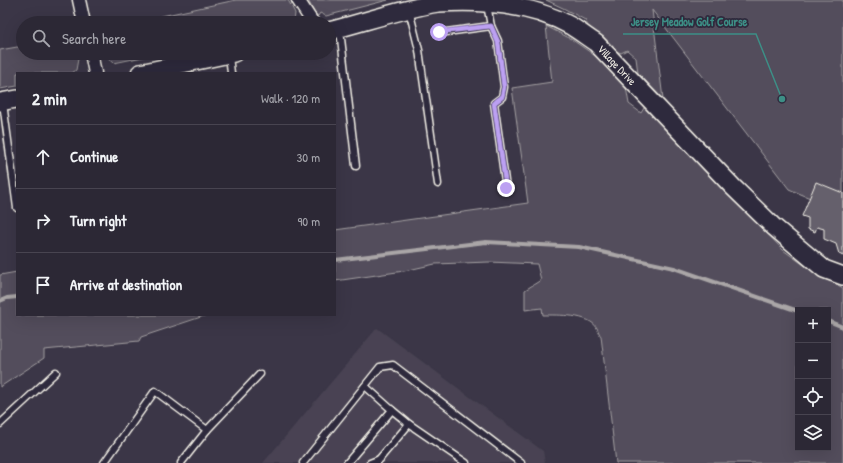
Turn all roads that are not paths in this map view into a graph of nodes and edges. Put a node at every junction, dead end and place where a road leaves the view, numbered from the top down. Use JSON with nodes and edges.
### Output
{"nodes":[{"id":1,"x":79,"y":0,"type":"edge"},
{"id":2,"x":298,"y":0,"type":"edge"},
{"id":3,"x":486,"y":1,"type":"junction"},
{"id":4,"x":409,"y":10,"type":"junction"},
{"id":5,"x":82,"y":16,"type":"edge"},
{"id":6,"x":308,"y":16,"type":"edge"},
{"id":7,"x":491,"y":26,"type":"junction"},
{"id":8,"x":336,"y":29,"type":"edge"},
{"id":9,"x":439,"y":32,"type":"dead end"},
{"id":10,"x":336,"y":42,"type":"edge"},
{"id":11,"x":92,"y":60,"type":"edge"},
{"id":12,"x":211,"y":60,"type":"edge"},
{"id":13,"x":231,"y":60,"type":"edge"},
{"id":14,"x":180,"y":69,"type":"edge"},
{"id":15,"x":95,"y":72,"type":"edge"},
{"id":16,"x":150,"y":72,"type":"edge"},
{"id":17,"x":230,"y":72,"type":"edge"},
{"id":18,"x":7,"y":101,"type":"edge"},
{"id":19,"x":356,"y":166,"type":"dead end"},
{"id":20,"x":438,"y":184,"type":"dead end"},
{"id":21,"x":506,"y":188,"type":"dead end"},
{"id":22,"x":16,"y":197,"type":"edge"},
{"id":23,"x":843,"y":276,"type":"edge"},
{"id":24,"x":56,"y":372,"type":"dead end"},
{"id":25,"x":260,"y":374,"type":"dead end"},
{"id":26,"x":365,"y":386,"type":"junction"},
{"id":27,"x":392,"y":410,"type":"junction"},
{"id":28,"x":0,"y":424,"type":"edge"},
{"id":29,"x":409,"y":424,"type":"junction"},
{"id":30,"x":208,"y":430,"type":"junction"},
{"id":31,"x":378,"y":462,"type":"edge"},
{"id":32,"x":104,"y":463,"type":"edge"},
{"id":33,"x":181,"y":463,"type":"edge"},
{"id":34,"x":303,"y":463,"type":"edge"},
{"id":35,"x":347,"y":463,"type":"edge"},
{"id":36,"x":370,"y":463,"type":"edge"},
{"id":37,"x":466,"y":463,"type":"edge"},
{"id":38,"x":521,"y":463,"type":"edge"}],
"edges":[{"from":1,"to":5,"type":"street"},
{"from":2,"to":6,"type":"street"},
{"from":3,"to":4,"type":"street","name":"Village Drive"},
{"from":3,"to":7,"type":"lane"},
{"from":3,"to":23,"type":"street","name":"Village Drive"},
{"from":4,"to":8,"type":"street","name":"Village Drive"},
{"from":4,"to":20,"type":"lane"},
{"from":7,"to":9,"type":"lane"},
{"from":7,"to":21,"type":"lane"},
{"from":10,"to":19,"type":"lane"},
{"from":11,"to":15,"type":"street"},
{"from":12,"to":14,"type":"street"},
{"from":13,"to":17,"type":"lane"},
{"from":14,"to":16,"type":"street"},
{"from":18,"to":22,"type":"lane"},
{"from":24,"to":28,"type":"lane"},
{"from":25,"to":30,"type":"lane"},
{"from":26,"to":27,"type":"lane"},
{"from":26,"to":34,"type":"lane"},
{"from":26,"to":38,"type":"lane"},
{"from":27,"to":29,"type":"lane"},
{"from":27,"to":35,"type":"lane"},
{"from":29,"to":31,"type":"lane"},
{"from":29,"to":37,"type":"lane"},
{"from":30,"to":32,"type":"lane"},
{"from":30,"to":33,"type":"lane"},
{"from":31,"to":36,"type":"lane"}]}
